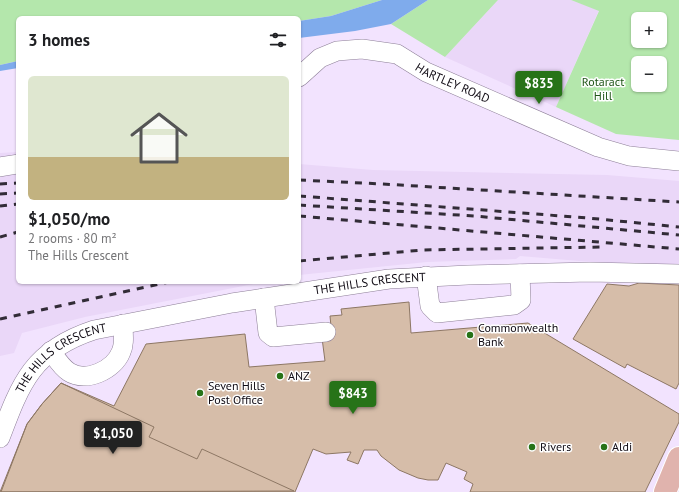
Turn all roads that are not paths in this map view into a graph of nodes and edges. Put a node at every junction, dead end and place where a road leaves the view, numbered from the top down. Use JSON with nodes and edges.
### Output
{"nodes":[{"id":1,"x":301,"y":75,"type":"edge"},
{"id":2,"x":679,"y":161,"type":"edge"},
{"id":3,"x":16,"y":164,"type":"edge"},
{"id":4,"x":0,"y":166,"type":"edge"},
{"id":5,"x":520,"y":274,"type":"junction"},
{"id":6,"x":679,"y":274,"type":"edge"},
{"id":7,"x":426,"y":276,"type":"junction"},
{"id":8,"x":264,"y":298,"type":"junction"},
{"id":9,"x":123,"y":324,"type":"junction"},
{"id":10,"x":326,"y":332,"type":"dead end"},
{"id":11,"x":51,"y":351,"type":"junction"},
{"id":12,"x":0,"y":438,"type":"edge"},
{"id":13,"x":679,"y":458,"type":"edge"},
{"id":14,"x":665,"y":492,"type":"edge"}],
"edges":[{"from":1,"to":2,"type":"street","name":"HARTLEY ROAD"},
{"from":3,"to":4,"type":"street"},
{"from":5,"to":6,"type":"street","name":"THE HILLS CRESCENT"},
{"from":5,"to":7,"type":"street","name":"THE HILLS CRESCENT"},
{"from":5,"to":7,"type":"street"},
{"from":7,"to":8,"type":"street","name":"THE HILLS CRESCENT"},
{"from":8,"to":9,"type":"street","name":"THE HILLS CRESCENT"},
{"from":8,"to":10,"type":"street"},
{"from":9,"to":11,"type":"street","name":"THE HILLS CRESCENT"},
{"from":9,"to":11,"type":"street"},
{"from":11,"to":12,"type":"street","name":"THE HILLS CRESCENT"},
{"from":13,"to":14,"type":"main road"}]}
